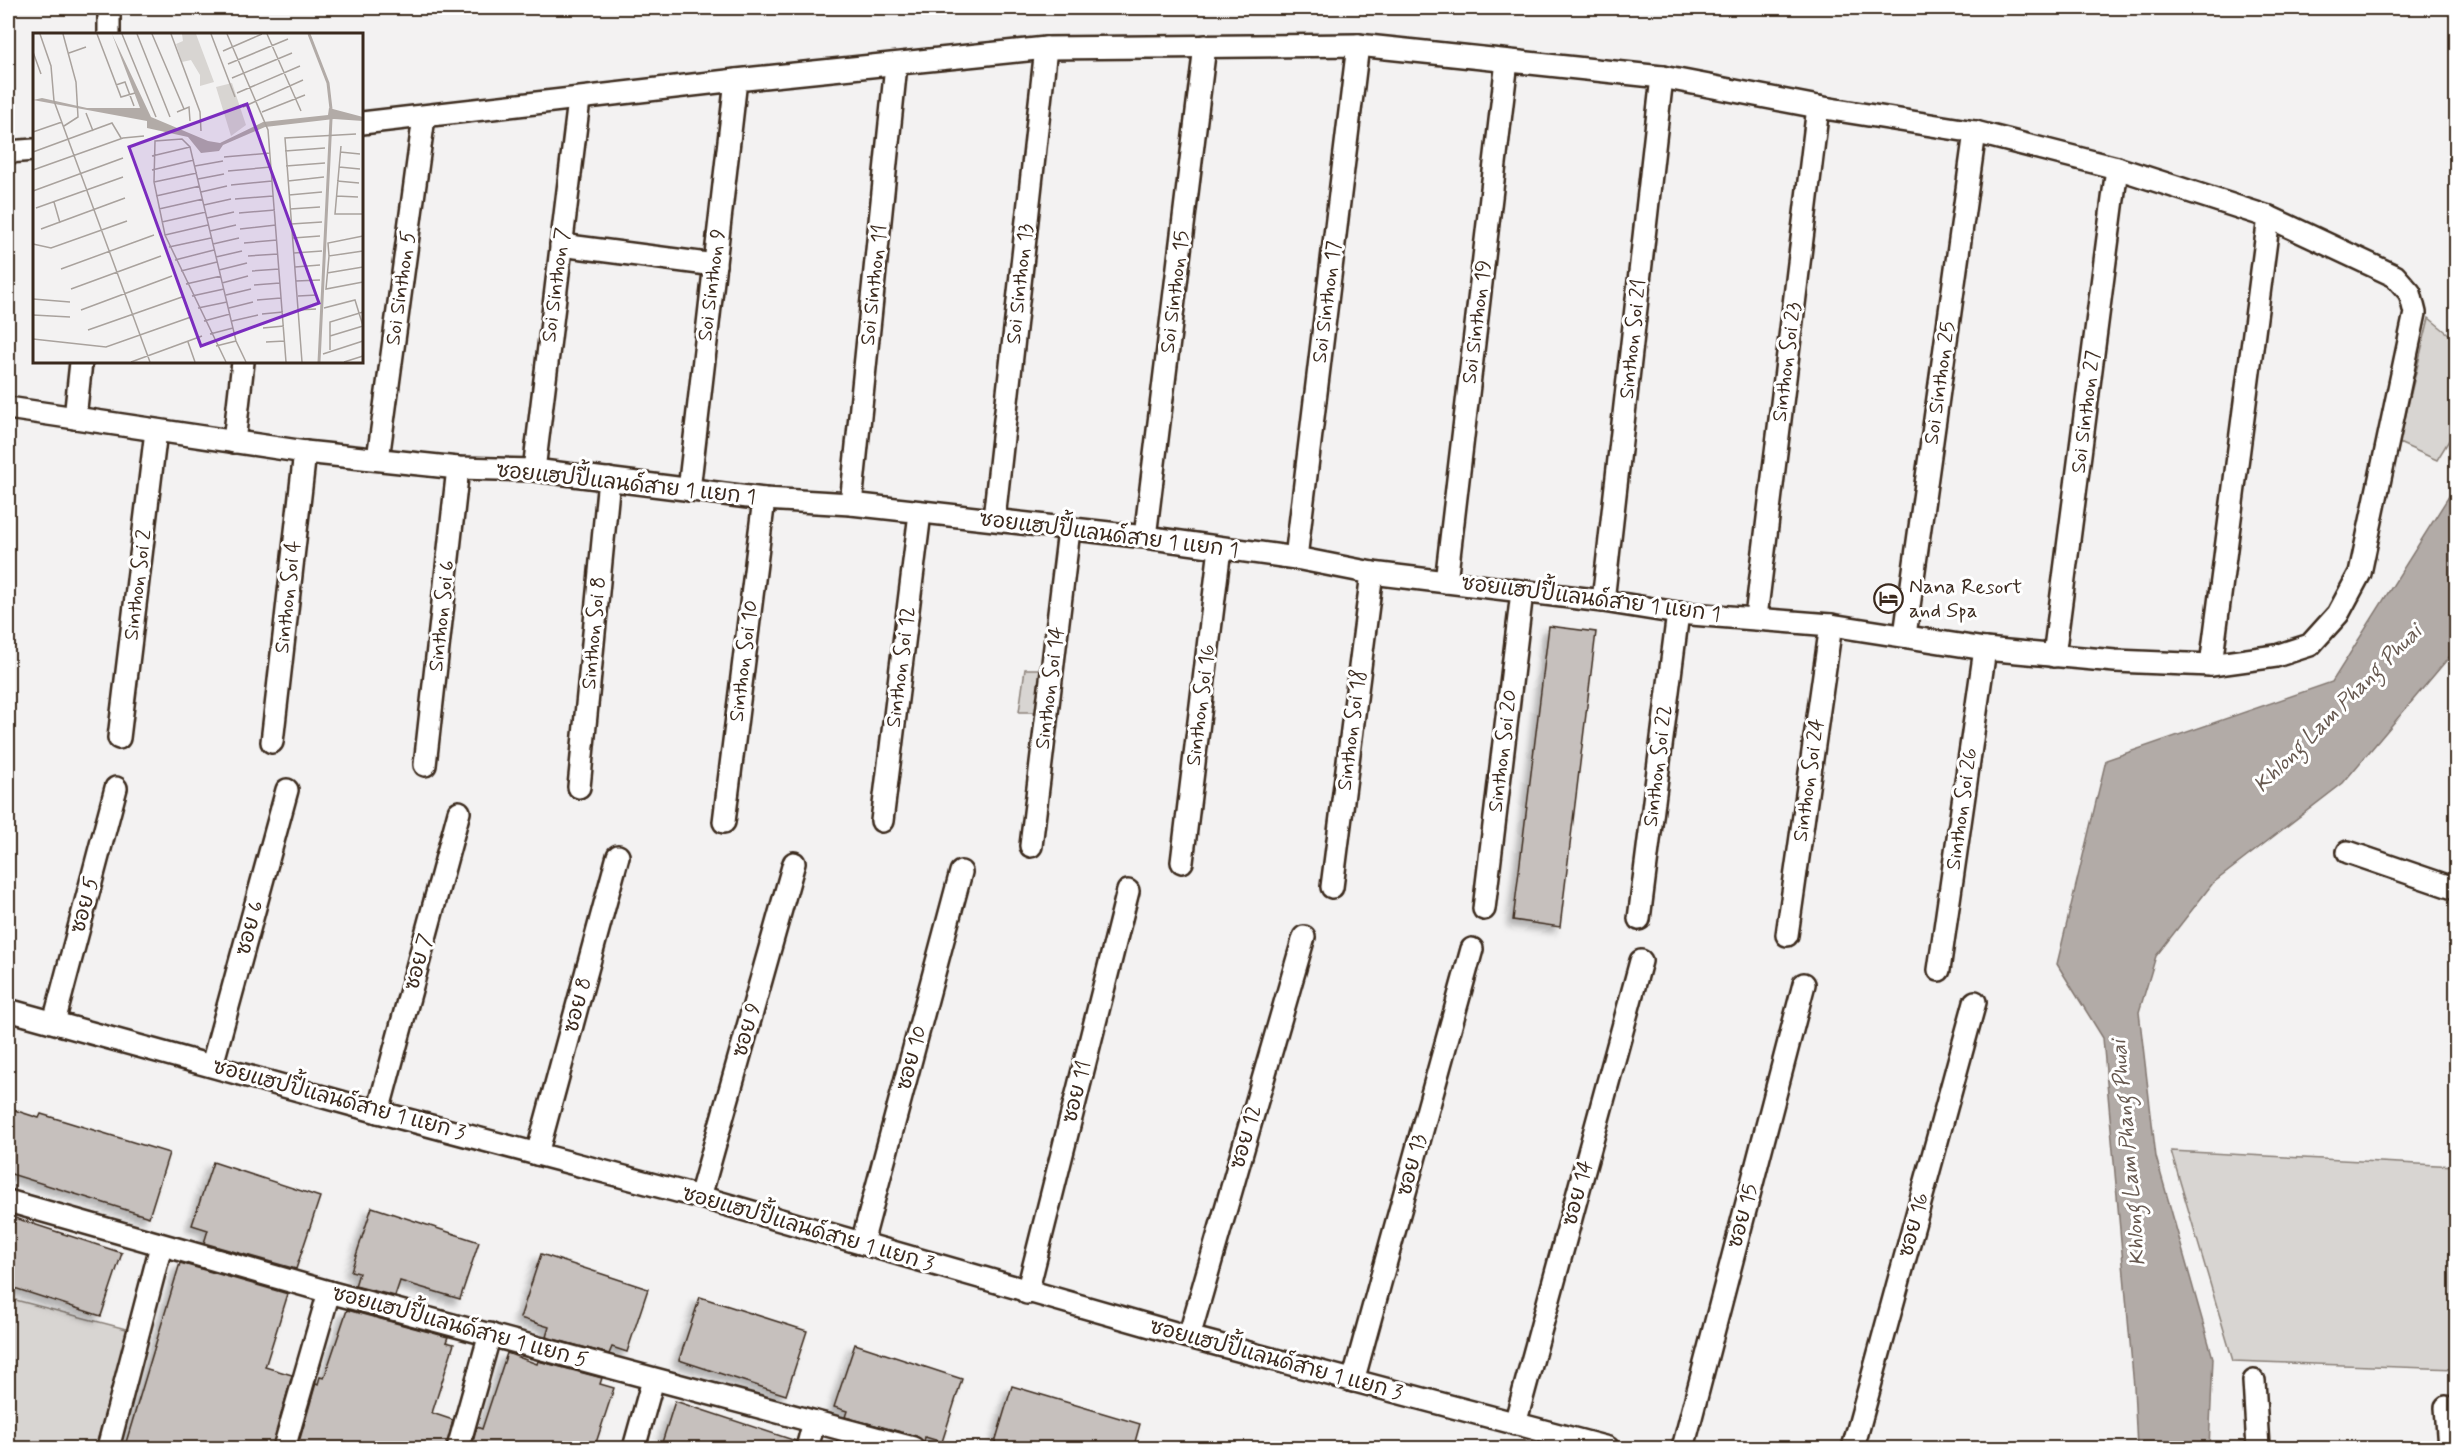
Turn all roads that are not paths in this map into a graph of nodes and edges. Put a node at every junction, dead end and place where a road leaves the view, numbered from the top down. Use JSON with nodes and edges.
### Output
{"nodes":[{"id":1,"x":108,"y":8,"type":"edge"},
{"id":2,"x":109,"y":33,"type":"edge"},
{"id":3,"x":1358,"y":45,"type":"junction"},
{"id":4,"x":1205,"y":46,"type":"junction"},
{"id":5,"x":1046,"y":48,"type":"junction"},
{"id":6,"x":1507,"y":61,"type":"junction"},
{"id":7,"x":896,"y":65,"type":"junction"},
{"id":8,"x":1662,"y":77,"type":"junction"},
{"id":9,"x":736,"y":80,"type":"junction"},
{"id":10,"x":579,"y":100,"type":"junction"},
{"id":11,"x":1818,"y":107,"type":"junction"},
{"id":12,"x":424,"y":117,"type":"junction"},
{"id":13,"x":363,"y":123,"type":"edge"},
{"id":14,"x":1975,"y":132,"type":"junction"},
{"id":15,"x":33,"y":150,"type":"edge"},
{"id":16,"x":8,"y":152,"type":"edge"},
{"id":17,"x":2117,"y":168,"type":"junction"},
{"id":18,"x":2269,"y":217,"type":"junction"},
{"id":19,"x":561,"y":245,"type":"junction"},
{"id":20,"x":715,"y":265,"type":"junction"},
{"id":21,"x":81,"y":363,"type":"edge"},
{"id":22,"x":243,"y":363,"type":"edge"},
{"id":23,"x":8,"y":408,"type":"edge"},
{"id":24,"x":75,"y":418,"type":"junction"},
{"id":25,"x":156,"y":431,"type":"junction"},
{"id":26,"x":234,"y":442,"type":"junction"},
{"id":27,"x":304,"y":452,"type":"junction"},
{"id":28,"x":378,"y":459,"type":"junction"},
{"id":29,"x":458,"y":468,"type":"junction"},
{"id":30,"x":534,"y":470,"type":"junction"},
{"id":31,"x":609,"y":479,"type":"junction"},
{"id":32,"x":689,"y":490,"type":"junction"},
{"id":33,"x":764,"y":499,"type":"junction"},
{"id":34,"x":851,"y":504,"type":"junction"},
{"id":35,"x":920,"y":513,"type":"junction"},
{"id":36,"x":994,"y":519,"type":"junction"},
{"id":37,"x":1069,"y":530,"type":"junction"},
{"id":38,"x":1145,"y":537,"type":"junction"},
{"id":39,"x":1221,"y":548,"type":"junction"},
{"id":40,"x":1296,"y":558,"type":"junction"},
{"id":41,"x":1372,"y":573,"type":"junction"},
{"id":42,"x":1446,"y":582,"type":"junction"},
{"id":43,"x":1522,"y":592,"type":"junction"},
{"id":44,"x":1603,"y":601,"type":"junction"},
{"id":45,"x":1678,"y":613,"type":"junction"},
{"id":46,"x":1756,"y":618,"type":"junction"},
{"id":47,"x":1831,"y":625,"type":"junction"},
{"id":48,"x":1905,"y":635,"type":"junction"},
{"id":49,"x":1985,"y":649,"type":"junction"},
{"id":50,"x":2054,"y":656,"type":"junction"},
{"id":51,"x":2211,"y":665,"type":"junction"},
{"id":52,"x":119,"y":738,"type":"dead end"},
{"id":53,"x":272,"y":742,"type":"dead end"},
{"id":54,"x":425,"y":765,"type":"dead end"},
{"id":55,"x":579,"y":787,"type":"dead end"},
{"id":56,"x":116,"y":788,"type":"dead end"},
{"id":57,"x":287,"y":790,"type":"dead end"},
{"id":58,"x":459,"y":812,"type":"dead end"},
{"id":59,"x":882,"y":821,"type":"dead end"},
{"id":60,"x":724,"y":822,"type":"dead end"},
{"id":61,"x":1031,"y":846,"type":"dead end"},
{"id":62,"x":2348,"y":852,"type":"dead end"},
{"id":63,"x":618,"y":856,"type":"dead end"},
{"id":64,"x":1182,"y":862,"type":"dead end"},
{"id":65,"x":794,"y":863,"type":"dead end"},
{"id":66,"x":961,"y":872,"type":"dead end"},
{"id":67,"x":1332,"y":886,"type":"dead end"},
{"id":68,"x":2457,"y":889,"type":"edge"},
{"id":69,"x":1128,"y":891,"type":"dead end"},
{"id":70,"x":1484,"y":909,"type":"dead end"},
{"id":71,"x":1639,"y":919,"type":"dead end"},
{"id":72,"x":1786,"y":935,"type":"dead end"},
{"id":73,"x":1304,"y":937,"type":"dead end"},
{"id":74,"x":1472,"y":949,"type":"dead end"},
{"id":75,"x":1641,"y":962,"type":"dead end"},
{"id":76,"x":1939,"y":970,"type":"dead end"},
{"id":77,"x":1804,"y":984,"type":"dead end"},
{"id":78,"x":1976,"y":1002,"type":"dead end"},
{"id":79,"x":8,"y":1010,"type":"edge"},
{"id":80,"x":54,"y":1022,"type":"junction"},
{"id":81,"x":212,"y":1065,"type":"junction"},
{"id":82,"x":378,"y":1112,"type":"junction"},
{"id":83,"x":537,"y":1154,"type":"junction"},
{"id":84,"x":700,"y":1197,"type":"junction"},
{"id":85,"x":8,"y":1201,"type":"edge"},
{"id":86,"x":862,"y":1243,"type":"junction"},
{"id":87,"x":161,"y":1246,"type":"junction"},
{"id":88,"x":329,"y":1292,"type":"junction"},
{"id":89,"x":1027,"y":1293,"type":"junction"},
{"id":90,"x":490,"y":1334,"type":"junction"},
{"id":91,"x":1189,"y":1337,"type":"junction"},
{"id":92,"x":653,"y":1380,"type":"junction"},
{"id":93,"x":2254,"y":1381,"type":"dead end"},
{"id":94,"x":1353,"y":1382,"type":"junction"},
{"id":95,"x":2446,"y":1407,"type":"dead end"},
{"id":96,"x":814,"y":1422,"type":"junction"},
{"id":97,"x":1515,"y":1424,"type":"junction"},
{"id":98,"x":108,"y":1449,"type":"edge"},
{"id":99,"x":284,"y":1449,"type":"edge"},
{"id":100,"x":458,"y":1449,"type":"edge"},
{"id":101,"x":634,"y":1449,"type":"edge"},
{"id":102,"x":807,"y":1449,"type":"edge"},
{"id":103,"x":913,"y":1449,"type":"edge"},
{"id":104,"x":1608,"y":1449,"type":"edge"},
{"id":105,"x":1683,"y":1449,"type":"edge"},
{"id":106,"x":1853,"y":1449,"type":"edge"},
{"id":107,"x":2258,"y":1449,"type":"edge"},
{"id":108,"x":2449,"y":1449,"type":"edge"}],
"edges":[{"from":1,"to":2,"type":"street"},
{"from":3,"to":4,"type":"street","name":"ซอยแฮปปี้แลนด์สาย 1 แยก 1"},
{"from":3,"to":6,"type":"street","name":"ซอยแฮปปี้แลนด์สาย 1 แยก 1"},
{"from":3,"to":40,"type":"street","name":"Soi Sinthon 17"},
{"from":4,"to":5,"type":"street","name":"ซอยแฮปปี้แลนด์สาย 1 แยก 1"},
{"from":4,"to":38,"type":"street","name":"Soi Sinthon 15"},
{"from":5,"to":7,"type":"street","name":"ซอยแฮปปี้แลนด์สาย 1 แยก 1"},
{"from":5,"to":36,"type":"street","name":"Soi Sinthon 13"},
{"from":6,"to":8,"type":"street","name":"ซอยแฮปปี้แลนด์สาย 1 แยก 1"},
{"from":6,"to":42,"type":"street","name":"Soi Sinthon 19"},
{"from":7,"to":9,"type":"street","name":"ซอยแฮปปี้แลนด์สาย 1 แยก 1"},
{"from":7,"to":34,"type":"street","name":"Soi Sinthon 11"},
{"from":8,"to":11,"type":"street","name":"ซอยแฮปปี้แลนด์สาย 1 แยก 1"},
{"from":8,"to":44,"type":"street","name":"Sinthon Soi 21"},
{"from":9,"to":10,"type":"street","name":"ซอยแฮปปี้แลนด์สาย 1 แยก 1"},
{"from":9,"to":20,"type":"street","name":"Soi Sinthon 9"},
{"from":10,"to":12,"type":"street","name":"ซอยแฮปปี้แลนด์สาย 1 แยก 1"},
{"from":10,"to":19,"type":"street","name":"Soi Sinthon 7"},
{"from":11,"to":14,"type":"street","name":"ซอยแฮปปี้แลนด์สาย 1 แยก 1"},
{"from":11,"to":46,"type":"street","name":"Sinthon Soi 23"},
{"from":12,"to":13,"type":"street","name":"ซอยแฮปปี้แลนด์สาย 1 แยก 1"},
{"from":12,"to":28,"type":"street","name":"Soi Sinthon 5"},
{"from":14,"to":17,"type":"street","name":"ซอยแฮปปี้แลนด์สาย 1 แยก 1"},
{"from":14,"to":48,"type":"street","name":"Soi Sinthon 25"},
{"from":15,"to":16,"type":"street"},
{"from":17,"to":18,"type":"street","name":"ซอยแฮปปี้แลนด์สาย 1 แยก 1"},
{"from":17,"to":50,"type":"street","name":"Soi Sinthon 27"},
{"from":18,"to":51,"type":"street"},
{"from":18,"to":51,"type":"street","name":"ซอยแฮปปี้แลนด์สาย 1 แยก 1"},
{"from":19,"to":20,"type":"street"},
{"from":19,"to":30,"type":"street","name":"Soi Sinthon 7"},
{"from":20,"to":32,"type":"street","name":"Soi Sinthon 9"},
{"from":21,"to":24,"type":"street"},
{"from":22,"to":26,"type":"street"},
{"from":23,"to":24,"type":"street","name":"ซอยแฮปปี้แลนด์สาย 1 แยก 1"},
{"from":24,"to":25,"type":"street","name":"ซอยแฮปปี้แลนด์สาย 1 แยก 1"},
{"from":25,"to":26,"type":"street","name":"ซอยแฮปปี้แลนด์สาย 1 แยก 1"},
{"from":25,"to":52,"type":"street","name":"Sinthon Soi 2"},
{"from":26,"to":27,"type":"street","name":"ซอยแฮปปี้แลนด์สาย 1 แยก 1"},
{"from":27,"to":28,"type":"street","name":"ซอยแฮปปี้แลนด์สาย 1 แยก 1"},
{"from":27,"to":53,"type":"street","name":"Sinthon Soi 4"},
{"from":28,"to":29,"type":"street","name":"ซอยแฮปปี้แลนด์สาย 1 แยก 1"},
{"from":29,"to":30,"type":"street","name":"ซอยแฮปปี้แลนด์สาย 1 แยก 1"},
{"from":29,"to":54,"type":"street","name":"Sinthon Soi 6"},
{"from":30,"to":31,"type":"street","name":"ซอยแฮปปี้แลนด์สาย 1 แยก 1"},
{"from":31,"to":32,"type":"street","name":"ซอยแฮปปี้แลนด์สาย 1 แยก 1"},
{"from":31,"to":55,"type":"street","name":"Sinthon Soi 8"},
{"from":32,"to":33,"type":"street","name":"ซอยแฮปปี้แลนด์สาย 1 แยก 1"},
{"from":33,"to":34,"type":"street","name":"ซอยแฮปปี้แลนด์สาย 1 แยก 1"},
{"from":33,"to":60,"type":"street","name":"Sinthon Soi 10"},
{"from":34,"to":35,"type":"street","name":"ซอยแฮปปี้แลนด์สาย 1 แยก 1"},
{"from":35,"to":36,"type":"street","name":"ซอยแฮปปี้แลนด์สาย 1 แยก 1"},
{"from":35,"to":59,"type":"street","name":"Sinthon Soi 12"},
{"from":36,"to":37,"type":"street","name":"ซอยแฮปปี้แลนด์สาย 1 แยก 1"},
{"from":37,"to":38,"type":"street","name":"ซอยแฮปปี้แลนด์สาย 1 แยก 1"},
{"from":37,"to":61,"type":"street","name":"Sinthon Soi 14"},
{"from":38,"to":39,"type":"street","name":"ซอยแฮปปี้แลนด์สาย 1 แยก 1"},
{"from":39,"to":40,"type":"street","name":"ซอยแฮปปี้แลนด์สาย 1 แยก 1"},
{"from":39,"to":64,"type":"street","name":"Sinthon Soi 16"},
{"from":40,"to":41,"type":"street","name":"ซอยแฮปปี้แลนด์สาย 1 แยก 1"},
{"from":41,"to":42,"type":"street","name":"ซอยแฮปปี้แลนด์สาย 1 แยก 1"},
{"from":41,"to":67,"type":"street","name":"Sinthon Soi 18"},
{"from":42,"to":43,"type":"street","name":"ซอยแฮปปี้แลนด์สาย 1 แยก 1"},
{"from":43,"to":44,"type":"street","name":"ซอยแฮปปี้แลนด์สาย 1 แยก 1"},
{"from":43,"to":70,"type":"street","name":"Sinthon Soi 20"},
{"from":44,"to":45,"type":"street","name":"ซอยแฮปปี้แลนด์สาย 1 แยก 1"},
{"from":45,"to":46,"type":"street","name":"ซอยแฮปปี้แลนด์สาย 1 แยก 1"},
{"from":45,"to":71,"type":"street","name":"Sinthon Soi 22"},
{"from":46,"to":47,"type":"street","name":"ซอยแฮปปี้แลนด์สาย 1 แยก 1"},
{"from":47,"to":48,"type":"street","name":"ซอยแฮปปี้แลนด์สาย 1 แยก 1"},
{"from":47,"to":72,"type":"street","name":"Sinthon Soi 24"},
{"from":48,"to":49,"type":"street","name":"ซอยแฮปปี้แลนด์สาย 1 แยก 1"},
{"from":49,"to":50,"type":"street","name":"ซอยแฮปปี้แลนด์สาย 1 แยก 1"},
{"from":49,"to":76,"type":"street","name":"Sinthon Soi 26"},
{"from":50,"to":51,"type":"street","name":"ซอยแฮปปี้แลนด์สาย 1 แยก 1"},
{"from":56,"to":80,"type":"street","name":"ซอย 5"},
{"from":57,"to":81,"type":"street","name":"ซอย 6"},
{"from":58,"to":82,"type":"street","name":"ซอย 7"},
{"from":62,"to":68,"type":"street"},
{"from":63,"to":83,"type":"street","name":"ซอย 8"},
{"from":65,"to":84,"type":"street","name":"ซอย 9"},
{"from":66,"to":86,"type":"street","name":"ซอย 10"},
{"from":69,"to":89,"type":"street","name":"ซอย 11"},
{"from":73,"to":91,"type":"street","name":"ซอย 12"},
{"from":74,"to":94,"type":"street","name":"ซอย 13"},
{"from":75,"to":97,"type":"street","name":"ซอย 14"},
{"from":77,"to":105,"type":"street","name":"ซอย 15"},
{"from":78,"to":106,"type":"street","name":"ซอย 16"},
{"from":79,"to":80,"type":"street","name":"ซอยแฮปปี้แลนด์สาย 1 แยก 3"},
{"from":80,"to":81,"type":"street","name":"ซอยแฮปปี้แลนด์สาย 1 แยก 3"},
{"from":81,"to":82,"type":"street","name":"ซอยแฮปปี้แลนด์สาย 1 แยก 3"},
{"from":82,"to":83,"type":"street","name":"ซอยแฮปปี้แลนด์สาย 1 แยก 3"},
{"from":83,"to":84,"type":"street","name":"ซอยแฮปปี้แลนด์สาย 1 แยก 3"},
{"from":84,"to":86,"type":"street","name":"ซอยแฮปปี้แลนด์สาย 1 แยก 3"},
{"from":85,"to":87,"type":"street","name":"ซอยแฮปปี้แลนด์สาย 1 แยก 5"},
{"from":86,"to":89,"type":"street","name":"ซอยแฮปปี้แลนด์สาย 1 แยก 3"},
{"from":87,"to":88,"type":"street","name":"ซอยแฮปปี้แลนด์สาย 1 แยก 5"},
{"from":87,"to":98,"type":"street"},
{"from":88,"to":90,"type":"street","name":"ซอยแฮปปี้แลนด์สาย 1 แยก 5"},
{"from":88,"to":99,"type":"street"},
{"from":89,"to":91,"type":"street","name":"ซอยแฮปปี้แลนด์สาย 1 แยก 3"},
{"from":90,"to":92,"type":"street","name":"ซอยแฮปปี้แลนด์สาย 1 แยก 5"},
{"from":90,"to":100,"type":"street"},
{"from":91,"to":94,"type":"street","name":"ซอยแฮปปี้แลนด์สาย 1 แยก 3"},
{"from":92,"to":96,"type":"street","name":"ซอยแฮปปี้แลนด์สาย 1 แยก 5"},
{"from":92,"to":101,"type":"street"},
{"from":93,"to":107,"type":"street"},
{"from":94,"to":97,"type":"street","name":"ซอยแฮปปี้แลนด์สาย 1 แยก 3"},
{"from":95,"to":108,"type":"street"},
{"from":96,"to":102,"type":"street"},
{"from":96,"to":103,"type":"street","name":"ซอยแฮปปี้แลนด์สาย 1 แยก 5"},
{"from":97,"to":104,"type":"street","name":"ซอยแฮปปี้แลนด์สาย 1 แยก 3"}]}
